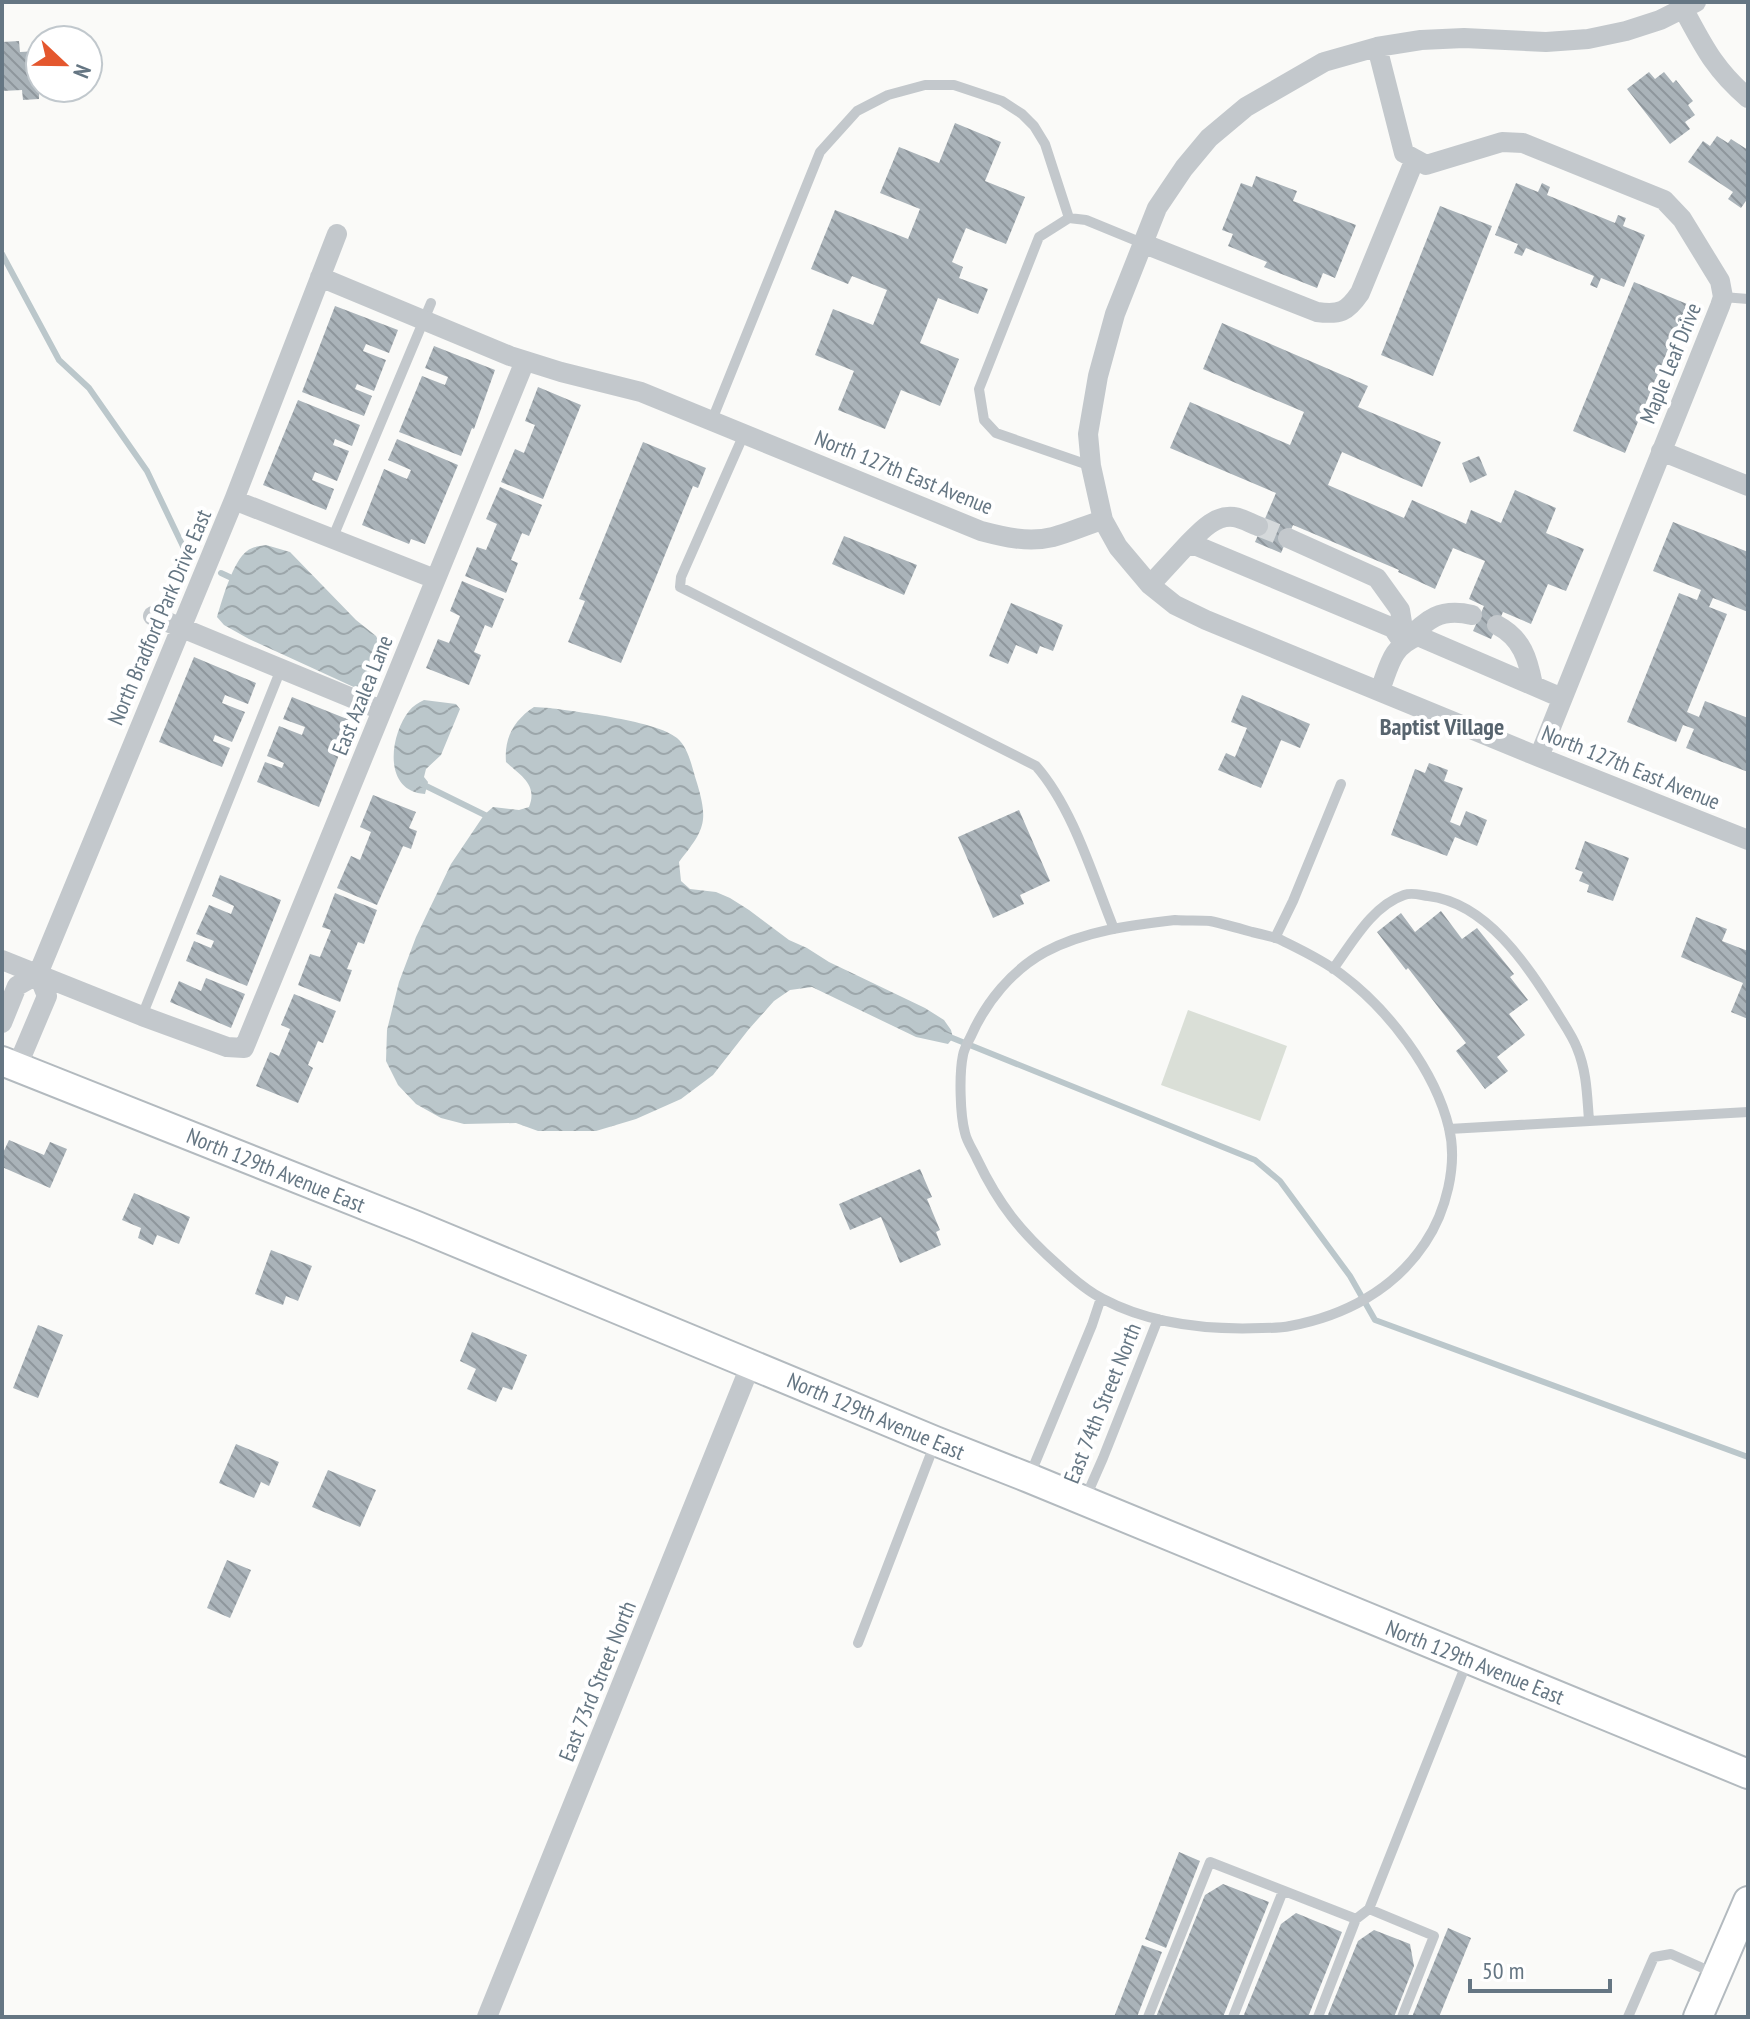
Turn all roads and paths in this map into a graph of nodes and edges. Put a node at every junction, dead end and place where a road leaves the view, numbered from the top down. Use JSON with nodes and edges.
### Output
{"nodes":[{"id":1,"x":1690,"y":6,"type":"edge"},
{"id":2,"x":1377,"y":47,"type":"junction"},
{"id":3,"x":1748,"y":98,"type":"edge"},
{"id":4,"x":1415,"y":159,"type":"junction"},
{"id":5,"x":1069,"y":218,"type":"junction"},
{"id":6,"x":337,"y":234,"type":"dead end"},
{"id":7,"x":1142,"y":243,"type":"junction"},
{"id":8,"x":320,"y":277,"type":"junction"},
{"id":9,"x":1723,"y":297,"type":"junction"},
{"id":10,"x":1748,"y":299,"type":"edge"},
{"id":11,"x":427,"y":312,"type":"junction"},
{"id":12,"x":525,"y":361,"type":"junction"},
{"id":13,"x":712,"y":420,"type":"junction"},
{"id":14,"x":744,"y":434,"type":"junction"},
{"id":15,"x":1661,"y":451,"type":"junction"},
{"id":16,"x":1091,"y":466,"type":"junction"},
{"id":17,"x":1748,"y":486,"type":"edge"},
{"id":18,"x":234,"y":500,"type":"junction"},
{"id":19,"x":1103,"y":520,"type":"junction"},
{"id":20,"x":1258,"y":526,"type":"tunnel mouth"},
{"id":21,"x":333,"y":537,"type":"junction"},
{"id":22,"x":1288,"y":538,"type":"tunnel mouth"},
{"id":23,"x":1186,"y":546,"type":"junction"},
{"id":24,"x":435,"y":579,"type":"junction"},
{"id":25,"x":1150,"y":585,"type":"junction"},
{"id":26,"x":1472,"y":615,"type":"dead end"},
{"id":27,"x":153,"y":616,"type":"dead end"},
{"id":28,"x":1497,"y":625,"type":"dead end"},
{"id":29,"x":180,"y":628,"type":"junction"},
{"id":30,"x":1404,"y":642,"type":"junction"},
{"id":31,"x":281,"y":669,"type":"junction"},
{"id":32,"x":1533,"y":685,"type":"junction"},
{"id":33,"x":1380,"y":690,"type":"junction"},
{"id":34,"x":1562,"y":698,"type":"junction"},
{"id":35,"x":381,"y":710,"type":"junction"},
{"id":36,"x":1539,"y":757,"type":"junction"},
{"id":37,"x":1341,"y":784,"type":"dead end"},
{"id":38,"x":1748,"y":840,"type":"edge"},
{"id":39,"x":1114,"y":929,"type":"junction"},
{"id":40,"x":1275,"y":938,"type":"junction"},
{"id":41,"x":2,"y":960,"type":"edge"},
{"id":42,"x":1333,"y":969,"type":"junction"},
{"id":43,"x":38,"y":974,"type":"junction"},
{"id":44,"x":142,"y":1016,"type":"junction"},
{"id":45,"x":2,"y":1023,"type":"edge"},
{"id":46,"x":10,"y":1064,"type":"edge"},
{"id":47,"x":1748,"y":1112,"type":"edge"},
{"id":48,"x":1589,"y":1120,"type":"junction"},
{"id":49,"x":1449,"y":1129,"type":"junction"},
{"id":50,"x":1101,"y":1298,"type":"junction"},
{"id":51,"x":1158,"y":1319,"type":"junction"},
{"id":52,"x":751,"y":1364,"type":"junction"},
{"id":53,"x":935,"y":1441,"type":"junction"},
{"id":54,"x":1029,"y":1478,"type":"junction"},
{"id":55,"x":1084,"y":1501,"type":"junction"},
{"id":56,"x":858,"y":1643,"type":"dead end"},
{"id":57,"x":1468,"y":1658,"type":"junction"},
{"id":58,"x":1748,"y":1774,"type":"edge"},
{"id":59,"x":1283,"y":1891,"type":"junction"},
{"id":60,"x":1748,"y":1901,"type":"edge"},
{"id":61,"x":1369,"y":1909,"type":"junction"},
{"id":62,"x":1356,"y":1919,"type":"junction"},
{"id":63,"x":1718,"y":1974,"type":"junction"},
{"id":64,"x":487,"y":2017,"type":"edge"},
{"id":65,"x":1148,"y":2017,"type":"edge"},
{"id":66,"x":1233,"y":2017,"type":"edge"},
{"id":67,"x":1318,"y":2017,"type":"edge"},
{"id":68,"x":1402,"y":2017,"type":"edge"},
{"id":69,"x":1628,"y":2017,"type":"edge"},
{"id":70,"x":1698,"y":2017,"type":"edge"}],
"edges":[{"from":1,"to":2,"type":"street"},
{"from":1,"to":3,"type":"street"},
{"from":2,"to":4,"type":"street"},
{"from":2,"to":7,"type":"street"},
{"from":4,"to":7,"type":"street"},
{"from":4,"to":9,"type":"street","name":"Maple Leaf Drive"},
{"from":5,"to":7,"type":"lane"},
{"from":5,"to":13,"type":"lane"},
{"from":5,"to":16,"type":"lane"},
{"from":6,"to":8,"type":"street","name":"North Bradford Park Drive East"},
{"from":7,"to":16,"type":"street"},
{"from":8,"to":11,"type":"street","name":"North 127th East Avenue"},
{"from":8,"to":18,"type":"street","name":"North Bradford Park Drive East"},
{"from":9,"to":10,"type":"lane"},
{"from":9,"to":15,"type":"street","name":"Maple Leaf Drive"},
{"from":11,"to":12,"type":"street","name":"North 127th East Avenue"},
{"from":11,"to":21,"type":"lane"},
{"from":12,"to":13,"type":"street","name":"North 127th East Avenue"},
{"from":12,"to":24,"type":"street","name":"East Azalea Lane"},
{"from":13,"to":14,"type":"street","name":"North 127th East Avenue"},
{"from":14,"to":19,"type":"street","name":"North 127th East Avenue"},
{"from":14,"to":39,"type":"lane"},
{"from":15,"to":17,"type":"street"},
{"from":15,"to":34,"type":"street","name":"Maple Leaf Drive"},
{"from":16,"to":19,"type":"street"},
{"from":18,"to":21,"type":"street"},
{"from":18,"to":29,"type":"street","name":"North Bradford Park Drive East"},
{"from":19,"to":25,"type":"street","name":"North 127th East Avenue"},
{"from":20,"to":23,"type":"street"},
{"from":21,"to":24,"type":"street"},
{"from":22,"to":30,"type":"street"},
{"from":23,"to":25,"type":"street"},
{"from":23,"to":30,"type":"street"},
{"from":24,"to":35,"type":"street","name":"East Azalea Lane"},
{"from":25,"to":33,"type":"street","name":"North 127th East Avenue"},
{"from":26,"to":30,"type":"street"},
{"from":27,"to":29,"type":"street"},
{"from":28,"to":32,"type":"street"},
{"from":29,"to":31,"type":"street"},
{"from":29,"to":43,"type":"street","name":"North Bradford Park Drive East"},
{"from":30,"to":32,"type":"street"},
{"from":30,"to":33,"type":"street"},
{"from":31,"to":35,"type":"street"},
{"from":31,"to":44,"type":"lane"},
{"from":32,"to":34,"type":"street"},
{"from":33,"to":36,"type":"street","name":"North 127th East Avenue"},
{"from":34,"to":36,"type":"street","name":"Maple Leaf Drive"},
{"from":35,"to":44,"type":"street","name":"East Azalea Lane"},
{"from":36,"to":38,"type":"street","name":"North 127th East Avenue"},
{"from":37,"to":40,"type":"lane"},
{"from":39,"to":40,"type":"lane","name":"East 74th Street North"},
{"from":39,"to":50,"type":"lane","name":"East 74th Street North"},
{"from":40,"to":42,"type":"lane","name":"East 74th Street North"},
{"from":41,"to":43,"type":"street"},
{"from":42,"to":48,"type":"lane"},
{"from":42,"to":49,"type":"lane","name":"East 74th Street North"},
{"from":43,"to":44,"type":"street"},
{"from":43,"to":45,"type":"street","name":"North Bradford Park Drive East"},
{"from":43,"to":46,"type":"street","name":"North Bradford Park Drive East"},
{"from":46,"to":52,"type":"street","name":"North 129th Avenue East"},
{"from":47,"to":48,"type":"lane"},
{"from":48,"to":49,"type":"lane"},
{"from":49,"to":51,"type":"lane","name":"East 74th Street North"},
{"from":50,"to":51,"type":"lane","name":"East 74th Street North"},
{"from":50,"to":54,"type":"lane","name":"East 74th Street North"},
{"from":51,"to":55,"type":"lane","name":"East 74th Street North"},
{"from":52,"to":53,"type":"street","name":"North 129th Avenue East"},
{"from":52,"to":64,"type":"street","name":"East 73rd Street North"},
{"from":53,"to":54,"type":"street","name":"North 129th Avenue East"},
{"from":53,"to":56,"type":"lane"},
{"from":54,"to":55,"type":"street","name":"North 129th Avenue East"},
{"from":55,"to":57,"type":"street","name":"North 129th Avenue East"},
{"from":57,"to":58,"type":"street","name":"North 129th Avenue East"},
{"from":57,"to":61,"type":"lane"},
{"from":59,"to":62,"type":"lane"},
{"from":59,"to":65,"type":"lane"},
{"from":59,"to":66,"type":"lane"},
{"from":60,"to":63,"type":"street"},
{"from":61,"to":62,"type":"lane"},
{"from":61,"to":68,"type":"lane"},
{"from":62,"to":67,"type":"lane"},
{"from":63,"to":69,"type":"lane"},
{"from":63,"to":70,"type":"street"}]}
